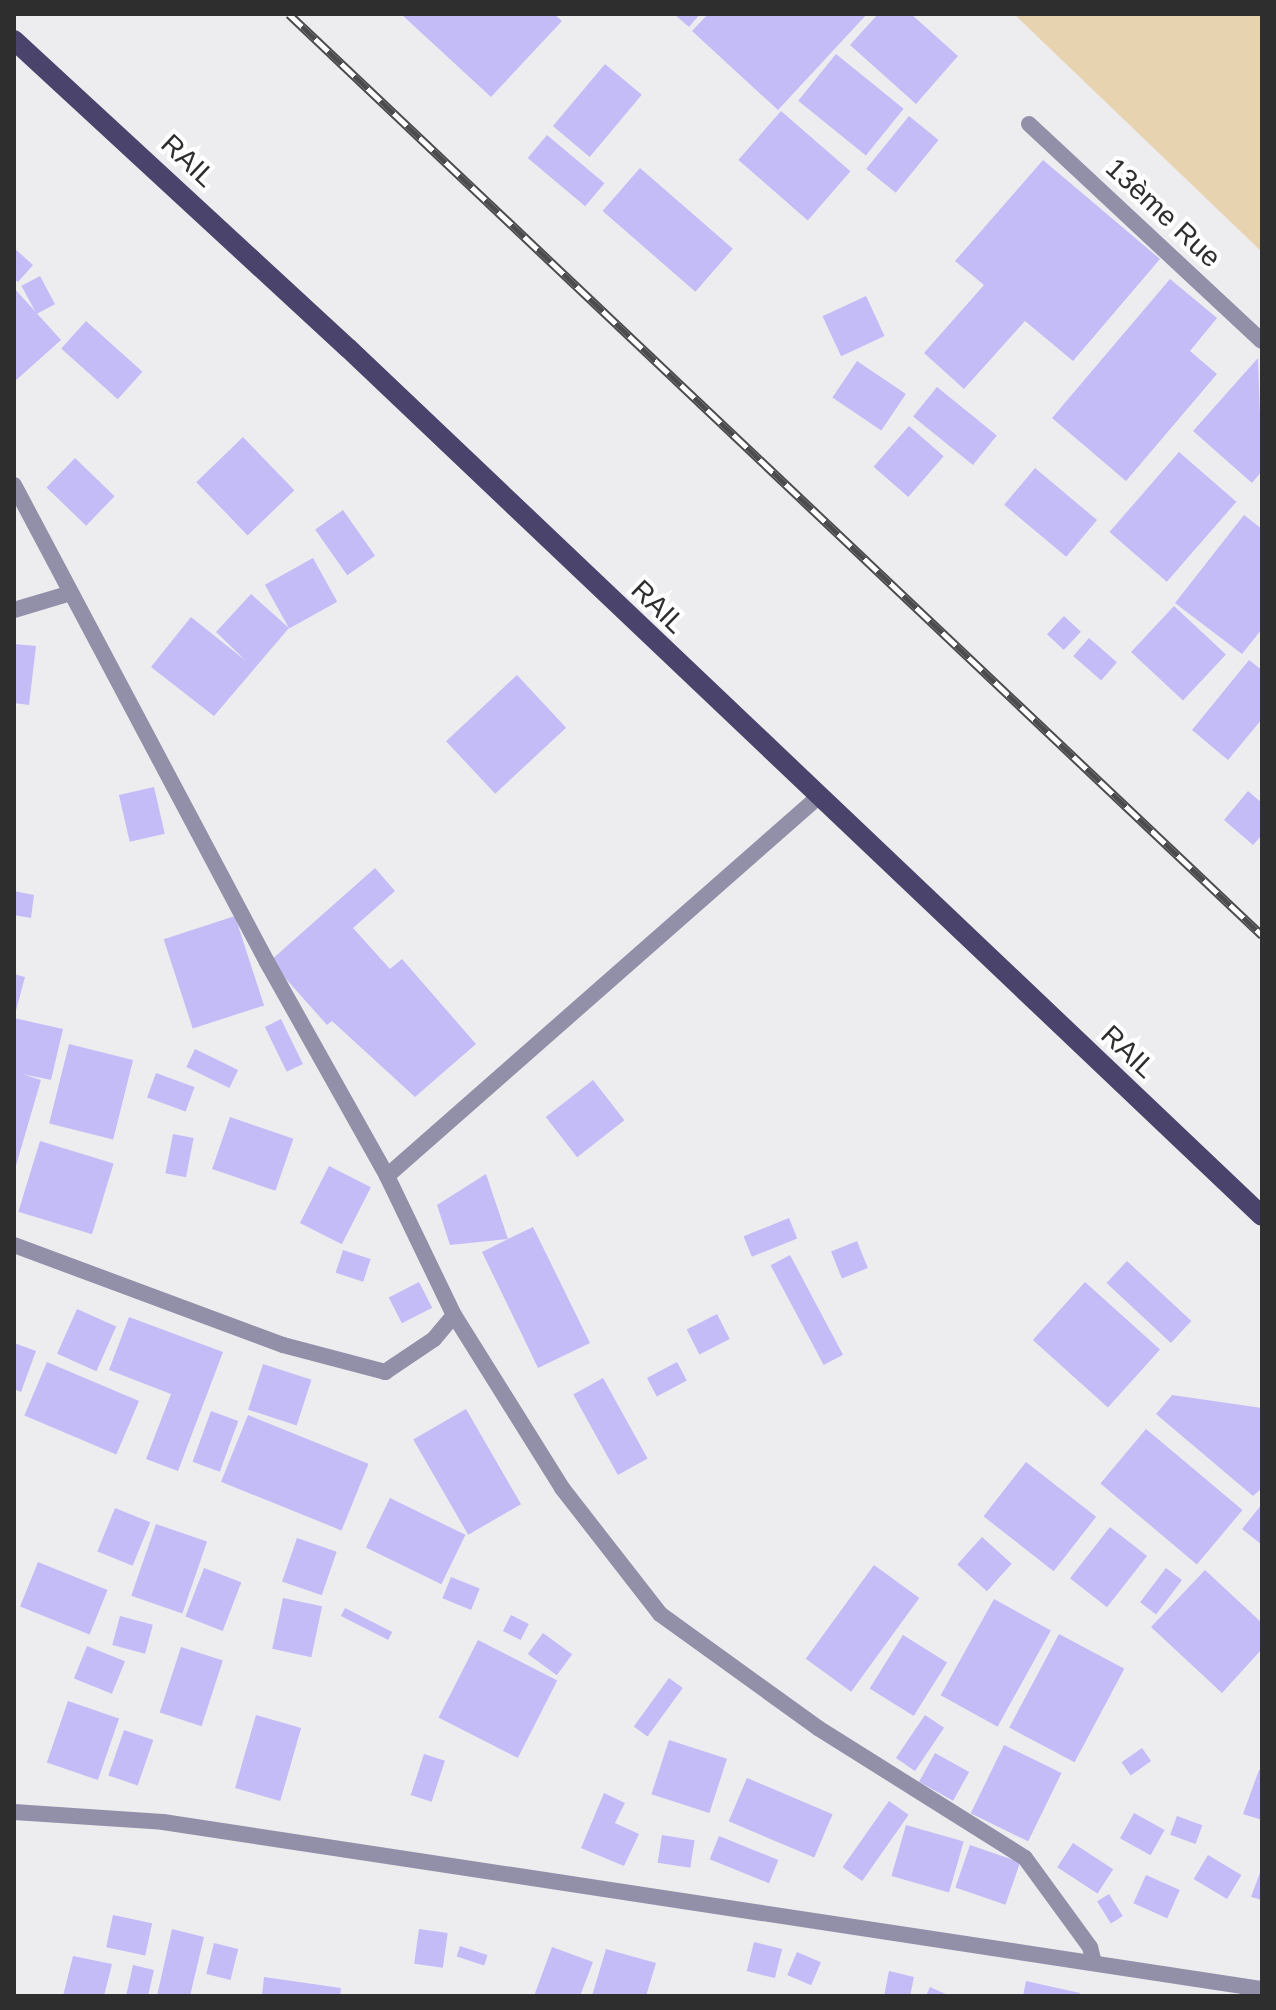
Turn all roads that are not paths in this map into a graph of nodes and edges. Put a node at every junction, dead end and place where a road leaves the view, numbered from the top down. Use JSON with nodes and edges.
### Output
{"nodes":[{"id":1,"x":14,"y":40,"type":"edge"},
{"id":2,"x":1029,"y":124,"type":"dead end"},
{"id":3,"x":1262,"y":341,"type":"edge"},
{"id":4,"x":14,"y":485,"type":"edge"},
{"id":5,"x":71,"y":593,"type":"junction"},
{"id":6,"x":14,"y":610,"type":"edge"},
{"id":7,"x":817,"y":798,"type":"junction"},
{"id":8,"x":387,"y":1176,"type":"junction"},
{"id":9,"x":1262,"y":1216,"type":"edge"},
{"id":10,"x":14,"y":1245,"type":"edge"},
{"id":11,"x":454,"y":1315,"type":"junction"},
{"id":12,"x":14,"y":1812,"type":"edge"},
{"id":13,"x":1094,"y":1963,"type":"junction"},
{"id":14,"x":1262,"y":1989,"type":"edge"}],
"edges":[{"from":1,"to":7,"type":"main road","name":"RAIL"},
{"from":2,"to":3,"type":"street","name":"13ème Rue"},
{"from":4,"to":5,"type":"street"},
{"from":5,"to":6,"type":"street"},
{"from":5,"to":8,"type":"street"},
{"from":7,"to":8,"type":"street"},
{"from":7,"to":9,"type":"main road","name":"RAIL"},
{"from":8,"to":11,"type":"street"},
{"from":10,"to":11,"type":"street"},
{"from":11,"to":13,"type":"street"},
{"from":12,"to":13,"type":"street"},
{"from":13,"to":14,"type":"street"}]}
